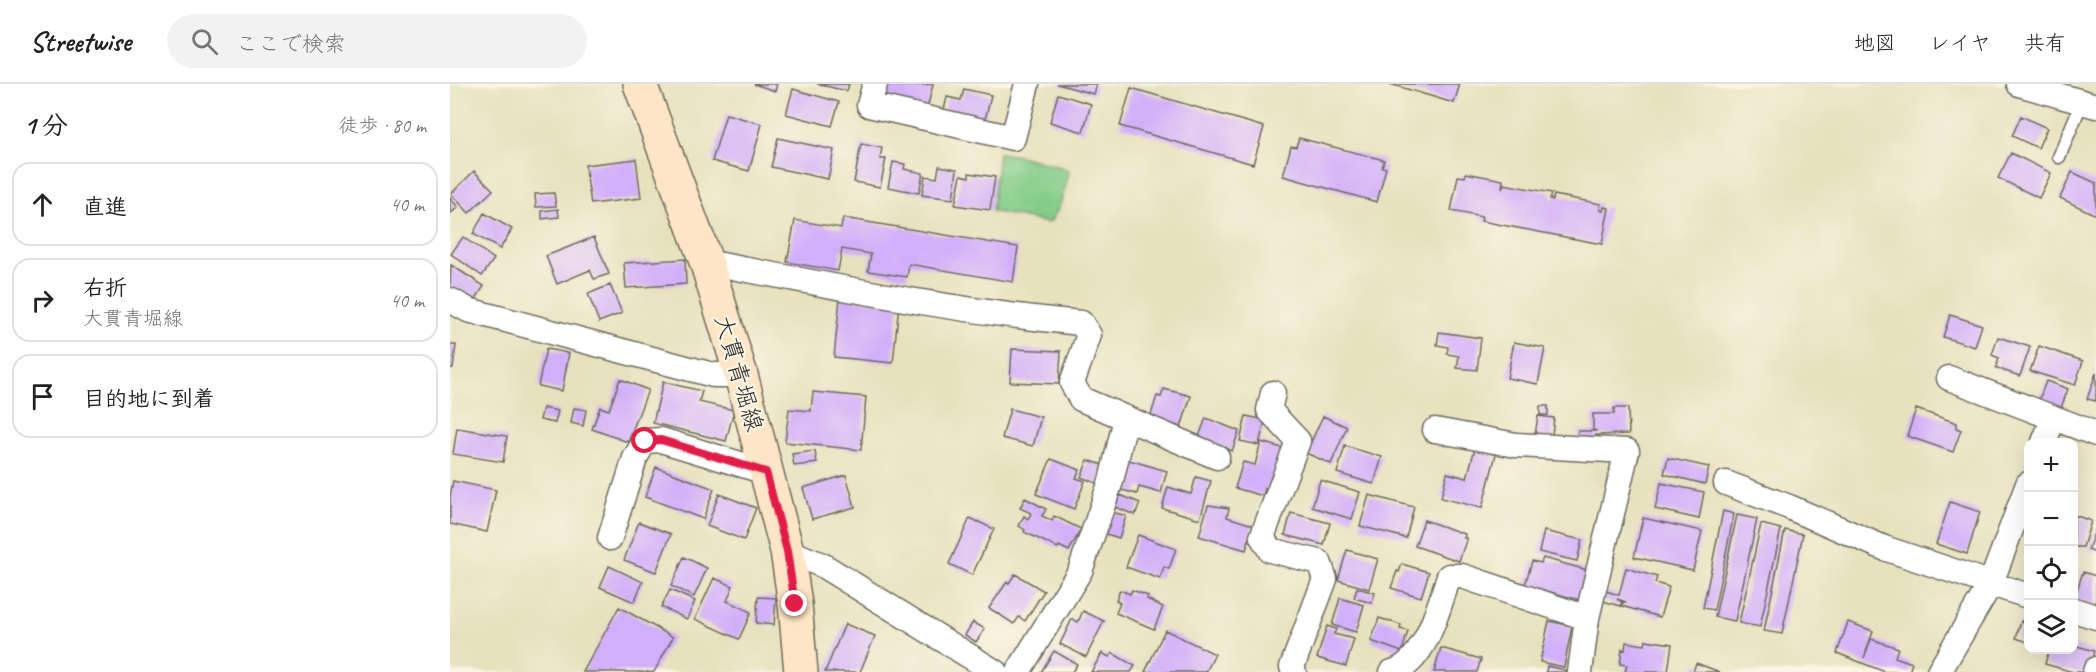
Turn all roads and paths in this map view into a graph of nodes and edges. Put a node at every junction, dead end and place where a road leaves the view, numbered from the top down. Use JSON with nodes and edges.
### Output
{"nodes":[{"id":1,"x":640,"y":84,"type":"edge"},
{"id":2,"x":874,"y":84,"type":"edge"},
{"id":3,"x":1027,"y":84,"type":"edge"},
{"id":4,"x":2019,"y":84,"type":"edge"},
{"id":5,"x":2089,"y":104,"type":"edge"},
{"id":6,"x":2059,"y":157,"type":"dead end"},
{"id":7,"x":707,"y":264,"type":"junction"},
{"id":8,"x":450,"y":300,"type":"edge"},
{"id":9,"x":741,"y":375,"type":"junction"},
{"id":10,"x":1949,"y":378,"type":"dead end"},
{"id":11,"x":1273,"y":393,"type":"dead end"},
{"id":12,"x":1126,"y":418,"type":"junction"},
{"id":13,"x":2053,"y":419,"type":"junction"},
{"id":14,"x":1435,"y":430,"type":"dead end"},
{"id":15,"x":2096,"y":434,"type":"edge"},
{"id":16,"x":2046,"y":438,"type":"edge"},
{"id":17,"x":1217,"y":457,"type":"dead end"},
{"id":18,"x":766,"y":472,"type":"junction"},
{"id":19,"x":1726,"y":483,"type":"dead end"},
{"id":20,"x":2025,"y":492,"type":"edge"},
{"id":21,"x":610,"y":538,"type":"dead end"},
{"id":22,"x":787,"y":551,"type":"junction"},
{"id":23,"x":1991,"y":584,"type":"junction"},
{"id":24,"x":2024,"y":595,"type":"edge"},
{"id":25,"x":2078,"y":612,"type":"edge"},
{"id":26,"x":2096,"y":617,"type":"edge"},
{"id":27,"x":1587,"y":618,"type":"junction"},
{"id":28,"x":801,"y":672,"type":"edge"},
{"id":29,"x":995,"y":672,"type":"edge"},
{"id":30,"x":1018,"y":672,"type":"edge"},
{"id":31,"x":1294,"y":672,"type":"edge"},
{"id":32,"x":1392,"y":672,"type":"edge"},
{"id":33,"x":1580,"y":672,"type":"edge"},
{"id":34,"x":1940,"y":672,"type":"edge"}],
"edges":[{"from":1,"to":7,"type":"main road","name":"大貫青堀線"},
{"from":2,"to":3,"type":"street"},
{"from":4,"to":5,"type":"street"},
{"from":5,"to":6,"type":"lane"},
{"from":7,"to":9,"type":"main road","name":"大貫青堀線"},
{"from":7,"to":12,"type":"street"},
{"from":8,"to":9,"type":"street"},
{"from":9,"to":18,"type":"main road","name":"大貫青堀線"},
{"from":10,"to":13,"type":"street"},
{"from":11,"to":31,"type":"street"},
{"from":12,"to":17,"type":"street"},
{"from":12,"to":30,"type":"street"},
{"from":13,"to":15,"type":"street"},
{"from":13,"to":16,"type":"street"},
{"from":14,"to":27,"type":"street"},
{"from":18,"to":21,"type":"street"},
{"from":18,"to":22,"type":"main road","name":"大貫青堀線"},
{"from":19,"to":23,"type":"street"},
{"from":20,"to":23,"type":"street"},
{"from":22,"to":28,"type":"main road","name":"大貫青堀線"},
{"from":22,"to":29,"type":"street"},
{"from":23,"to":24,"type":"street"},
{"from":23,"to":34,"type":"street"},
{"from":25,"to":26,"type":"street"},
{"from":27,"to":32,"type":"street"},
{"from":27,"to":33,"type":"street"}]}
